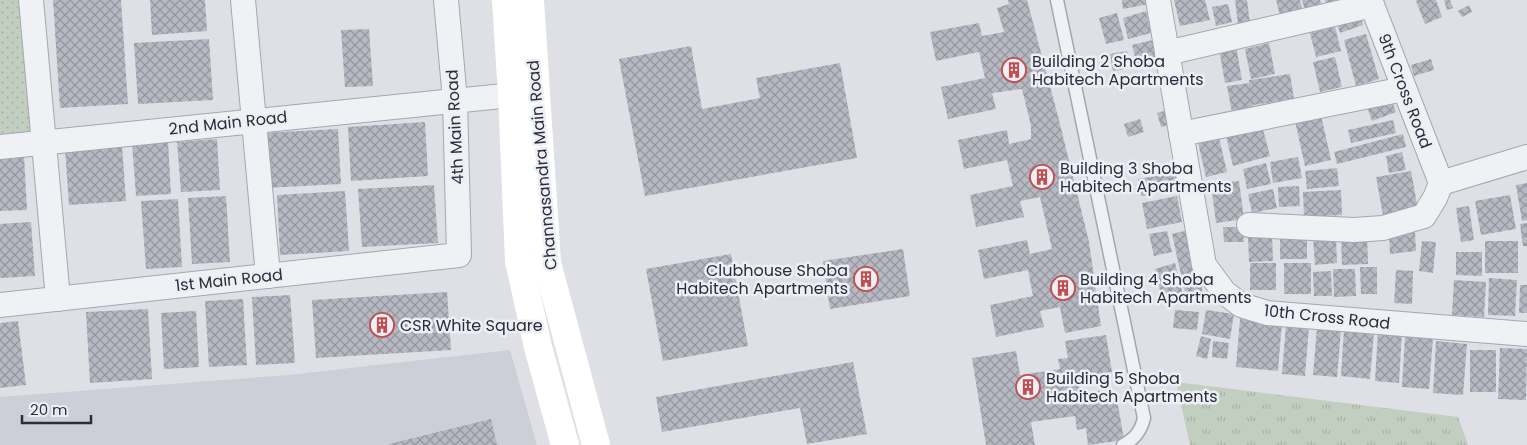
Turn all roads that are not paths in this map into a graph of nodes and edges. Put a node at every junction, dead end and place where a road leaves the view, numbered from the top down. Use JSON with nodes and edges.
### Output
{"nodes":[{"id":1,"x":31,"y":0,"type":"edge"},
{"id":2,"x":243,"y":0,"type":"edge"},
{"id":3,"x":446,"y":0,"type":"edge"},
{"id":4,"x":506,"y":0,"type":"edge"},
{"id":5,"x":530,"y":0,"type":"edge"},
{"id":6,"x":1057,"y":0,"type":"edge"},
{"id":7,"x":1158,"y":0,"type":"edge"},
{"id":8,"x":1371,"y":2,"type":"edge"},
{"id":9,"x":1167,"y":53,"type":"junction"},
{"id":10,"x":1404,"y":89,"type":"junction"},
{"id":11,"x":512,"y":95,"type":"junction"},
{"id":12,"x":461,"y":99,"type":"junction"},
{"id":13,"x":254,"y":121,"type":"junction"},
{"id":14,"x":1181,"y":134,"type":"junction"},
{"id":15,"x":44,"y":142,"type":"junction"},
{"id":16,"x":0,"y":147,"type":"edge"},
{"id":17,"x":1527,"y":157,"type":"edge"},
{"id":18,"x":1441,"y":183,"type":"junction"},
{"id":19,"x":1249,"y":225,"type":"dead end"},
{"id":20,"x":459,"y":255,"type":"joint"},
{"id":21,"x":519,"y":261,"type":"junction"},
{"id":22,"x":547,"y":263,"type":"junction"},
{"id":23,"x":268,"y":276,"type":"junction"},
{"id":24,"x":58,"y":299,"type":"junction"},
{"id":25,"x":0,"y":305,"type":"edge"},
{"id":26,"x":1527,"y":334,"type":"edge"},
{"id":27,"x":565,"y":445,"type":"edge"},
{"id":28,"x":596,"y":445,"type":"edge"},
{"id":29,"x":1123,"y":445,"type":"edge"}],
"edges":[{"from":1,"to":15,"type":"street"},
{"from":2,"to":13,"type":"street"},
{"from":3,"to":12,"type":"street","name":"4th Main Road"},
{"from":4,"to":11,"type":"main road","name":"Channasandra Main Road"},
{"from":5,"to":22,"type":"main road","name":"Channasandra Main Road"},
{"from":6,"to":29,"type":"lane"},
{"from":7,"to":9,"type":"street","name":"10th Cross Road"},
{"from":8,"to":9,"type":"street"},
{"from":8,"to":10,"type":"street","name":"9th Cross Road"},
{"from":9,"to":14,"type":"street","name":"10th Cross Road"},
{"from":10,"to":14,"type":"street"},
{"from":10,"to":18,"type":"street","name":"9th Cross Road"},
{"from":11,"to":12,"type":"street","name":"2nd Main Road"},
{"from":11,"to":21,"type":"main road","name":"Channasandra Main Road"},
{"from":12,"to":13,"type":"street","name":"2nd Main Road"},
{"from":12,"to":20,"type":"street","name":"4th Main Road"},
{"from":13,"to":15,"type":"street","name":"2nd Main Road"},
{"from":13,"to":23,"type":"street"},
{"from":14,"to":26,"type":"street","name":"10th Cross Road"},
{"from":15,"to":16,"type":"street","name":"2nd Main Road"},
{"from":15,"to":24,"type":"street"},
{"from":17,"to":18,"type":"street"},
{"from":18,"to":19,"type":"street"},
{"from":20,"to":23,"type":"street","name":"1st Main Road"},
{"from":21,"to":22,"type":"main road"},
{"from":21,"to":27,"type":"main road","name":"Channasandra Main Road"},
{"from":22,"to":28,"type":"main road","name":"Channasandra Main Road"},
{"from":23,"to":24,"type":"street","name":"1st Main Road"},
{"from":24,"to":25,"type":"street","name":"1st Main Road"}]}
